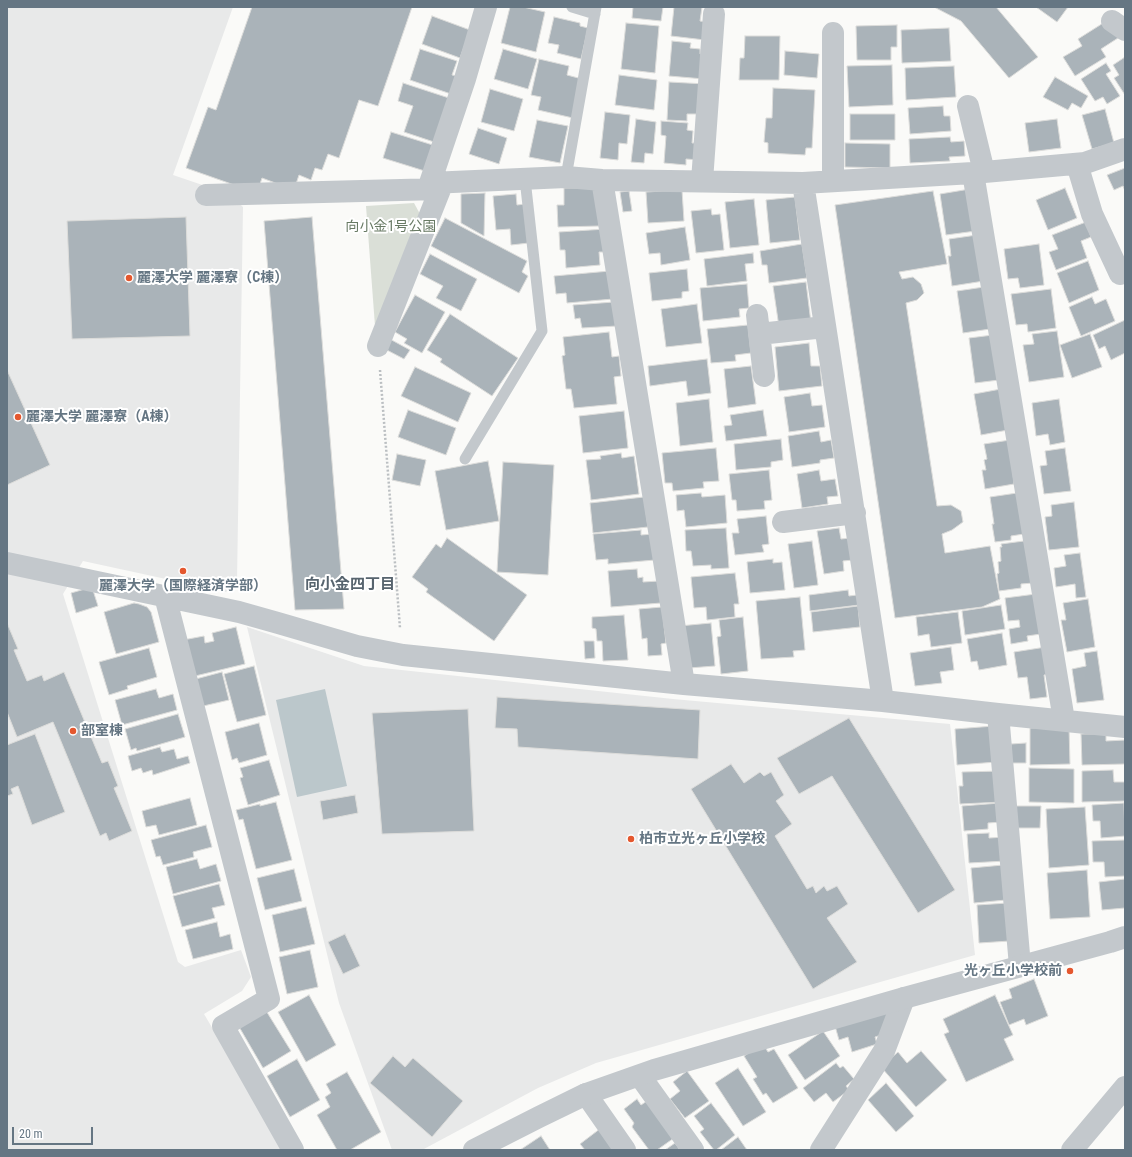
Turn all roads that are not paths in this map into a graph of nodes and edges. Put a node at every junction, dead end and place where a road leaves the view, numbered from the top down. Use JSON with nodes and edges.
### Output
{"nodes":[{"id":1,"x":486,"y":7,"type":"edge"},
{"id":2,"x":572,"y":7,"type":"edge"},
{"id":3,"x":595,"y":10,"type":"edge"},
{"id":4,"x":714,"y":14,"type":"dead end"},
{"id":5,"x":833,"y":32,"type":"dead end"},
{"id":6,"x":968,"y":106,"type":"dead end"},
{"id":7,"x":1125,"y":149,"type":"edge"},
{"id":8,"x":1077,"y":164,"type":"junction"},
{"id":9,"x":978,"y":173,"type":"junction"},
{"id":10,"x":566,"y":177,"type":"junction"},
{"id":11,"x":525,"y":180,"type":"junction"},
{"id":12,"x":602,"y":180,"type":"junction"},
{"id":13,"x":702,"y":181,"type":"junction"},
{"id":14,"x":833,"y":181,"type":"junction"},
{"id":15,"x":802,"y":183,"type":"junction"},
{"id":16,"x":441,"y":186,"type":"junction"},
{"id":17,"x":206,"y":195,"type":"dead end"},
{"id":18,"x":1120,"y":274,"type":"dead end"},
{"id":19,"x":825,"y":327,"type":"junction"},
{"id":20,"x":378,"y":346,"type":"road end"},
{"id":21,"x":764,"y":376,"type":"dead end"},
{"id":22,"x":465,"y":459,"type":"dead end"},
{"id":23,"x":854,"y":514,"type":"junction"},
{"id":24,"x":783,"y":522,"type":"dead end"},
{"id":25,"x":7,"y":562,"type":"edge"},
{"id":26,"x":165,"y":596,"type":"junction"},
{"id":27,"x":684,"y":684,"type":"junction"},
{"id":28,"x":884,"y":701,"type":"junction"},
{"id":29,"x":998,"y":714,"type":"junction"},
{"id":30,"x":1064,"y":720,"type":"junction"},
{"id":31,"x":1125,"y":727,"type":"edge"},
{"id":32,"x":1125,"y":937,"type":"edge"},
{"id":33,"x":1020,"y":966,"type":"junction"},
{"id":34,"x":904,"y":998,"type":"junction"},
{"id":35,"x":640,"y":1076,"type":"junction"},
{"id":36,"x":1125,"y":1087,"type":"edge"},
{"id":37,"x":586,"y":1094,"type":"junction"},
{"id":38,"x":293,"y":1150,"type":"edge"},
{"id":39,"x":474,"y":1150,"type":"edge"},
{"id":40,"x":625,"y":1150,"type":"edge"},
{"id":41,"x":693,"y":1150,"type":"edge"},
{"id":42,"x":821,"y":1150,"type":"edge"},
{"id":43,"x":1072,"y":1150,"type":"edge"}],
"edges":[{"from":1,"to":16,"type":"street"},
{"from":2,"to":3,"type":"lane"},
{"from":3,"to":10,"type":"lane"},
{"from":4,"to":13,"type":"street"},
{"from":5,"to":14,"type":"street"},
{"from":6,"to":9,"type":"street"},
{"from":7,"to":8,"type":"street"},
{"from":8,"to":9,"type":"street"},
{"from":8,"to":18,"type":"street"},
{"from":9,"to":14,"type":"street"},
{"from":9,"to":30,"type":"street"},
{"from":10,"to":11,"type":"street"},
{"from":10,"to":12,"type":"street"},
{"from":11,"to":16,"type":"street"},
{"from":11,"to":22,"type":"lane"},
{"from":12,"to":13,"type":"street"},
{"from":12,"to":27,"type":"street"},
{"from":13,"to":15,"type":"street"},
{"from":14,"to":15,"type":"street"},
{"from":15,"to":19,"type":"street"},
{"from":16,"to":17,"type":"street"},
{"from":16,"to":20,"type":"street"},
{"from":19,"to":21,"type":"street"},
{"from":19,"to":23,"type":"street"},
{"from":23,"to":24,"type":"street"},
{"from":23,"to":28,"type":"street"},
{"from":25,"to":26,"type":"street"},
{"from":26,"to":27,"type":"street"},
{"from":26,"to":38,"type":"street"},
{"from":27,"to":28,"type":"street"},
{"from":28,"to":29,"type":"street"},
{"from":29,"to":30,"type":"street"},
{"from":29,"to":33,"type":"street"},
{"from":30,"to":31,"type":"street"},
{"from":32,"to":33,"type":"street"},
{"from":33,"to":34,"type":"street"},
{"from":34,"to":35,"type":"street"},
{"from":34,"to":42,"type":"street"},
{"from":35,"to":37,"type":"street"},
{"from":35,"to":41,"type":"street"},
{"from":36,"to":43,"type":"street"},
{"from":37,"to":39,"type":"street"},
{"from":37,"to":40,"type":"street"}]}
